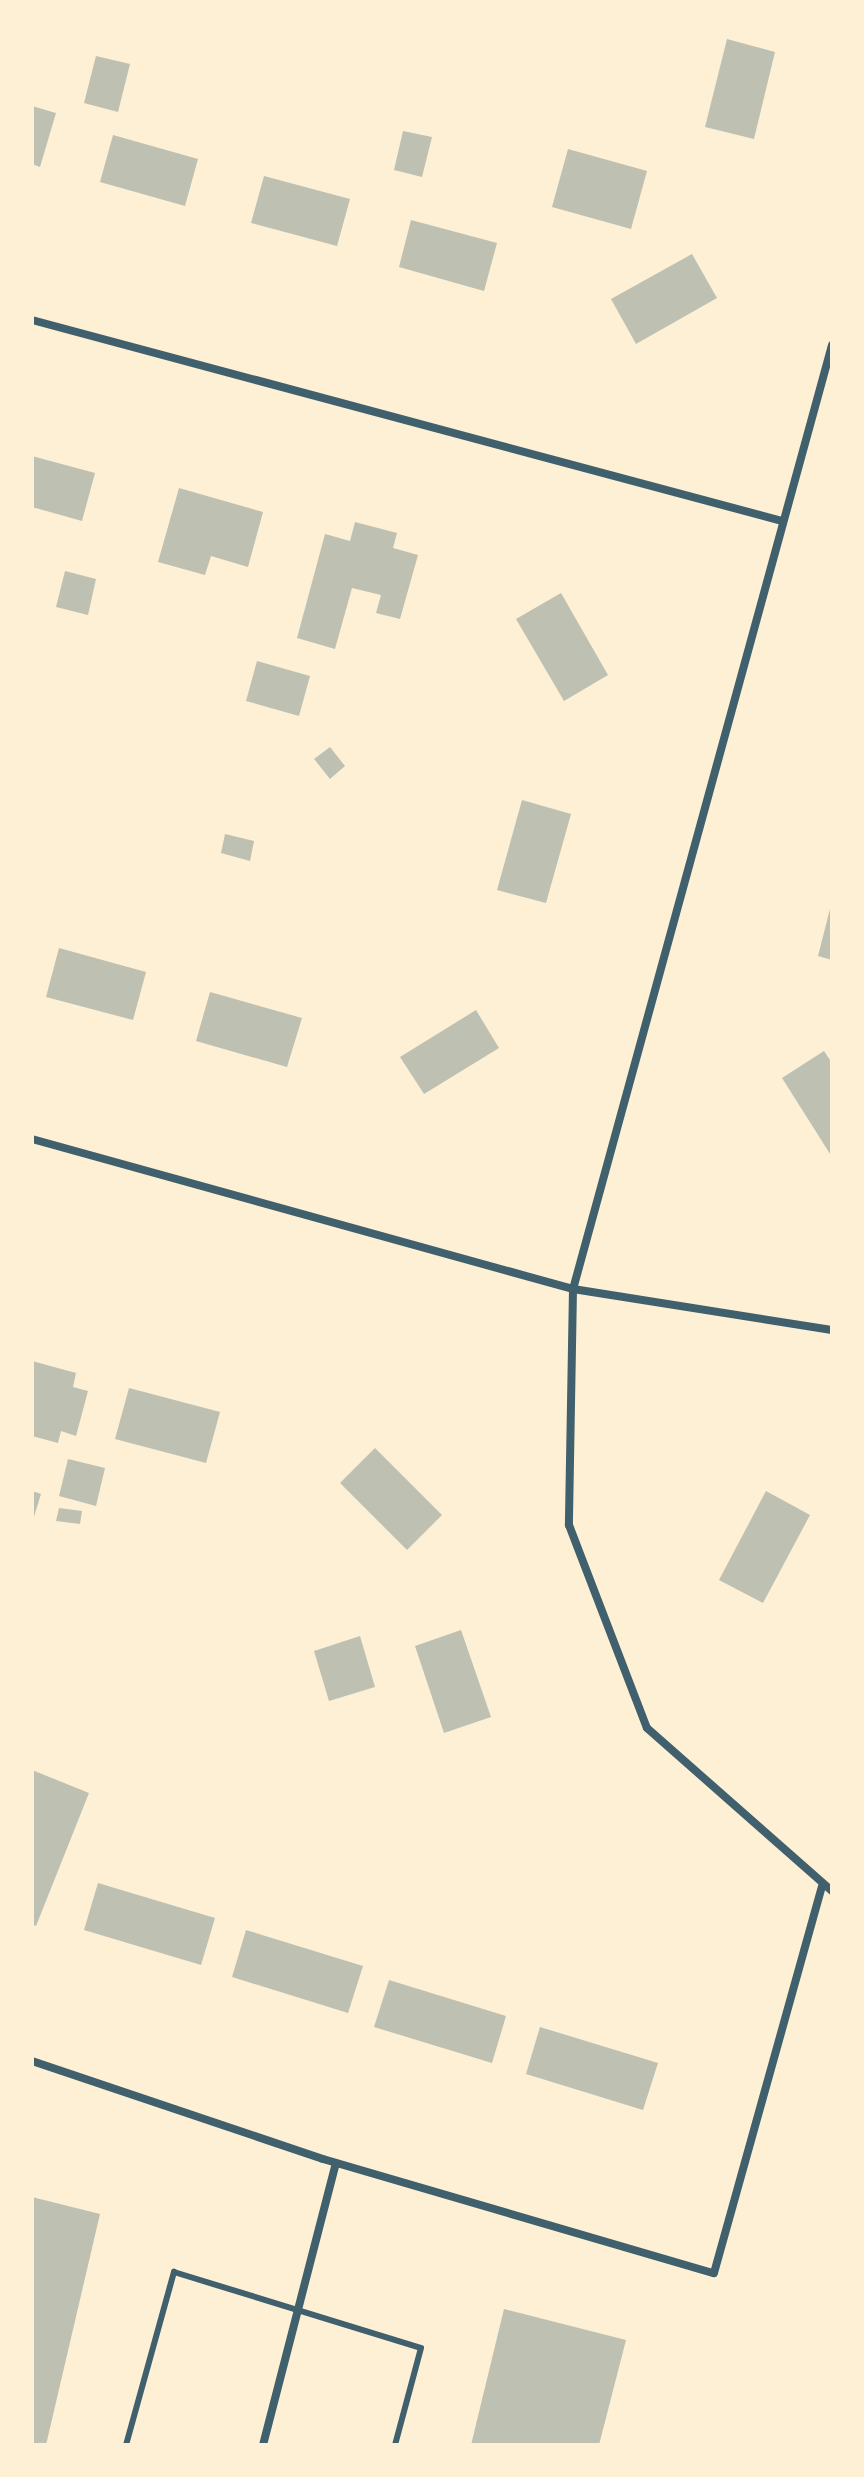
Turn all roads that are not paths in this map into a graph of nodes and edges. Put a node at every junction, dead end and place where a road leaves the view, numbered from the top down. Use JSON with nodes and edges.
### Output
{"nodes":[{"id":1,"x":32,"y":320,"type":"edge"},
{"id":2,"x":832,"y":345,"type":"edge"},
{"id":3,"x":782,"y":521,"type":"junction"},
{"id":4,"x":32,"y":1139,"type":"edge"},
{"id":5,"x":573,"y":1289,"type":"junction"},
{"id":6,"x":832,"y":1330,"type":"edge"},
{"id":7,"x":822,"y":1887,"type":"junction"},
{"id":8,"x":832,"y":1891,"type":"edge"},
{"id":9,"x":32,"y":2061,"type":"edge"},
{"id":10,"x":336,"y":2163,"type":"junction"},
{"id":11,"x":298,"y":2310,"type":"junction"},
{"id":12,"x":126,"y":2445,"type":"edge"},
{"id":13,"x":263,"y":2445,"type":"edge"},
{"id":14,"x":395,"y":2445,"type":"edge"}],
"edges":[{"from":1,"to":3,"type":"street"},
{"from":2,"to":3,"type":"street"},
{"from":3,"to":5,"type":"street"},
{"from":4,"to":5,"type":"street"},
{"from":5,"to":6,"type":"street"},
{"from":5,"to":7,"type":"street"},
{"from":7,"to":8,"type":"street"},
{"from":7,"to":10,"type":"street"},
{"from":9,"to":10,"type":"street"},
{"from":10,"to":11,"type":"street"},
{"from":11,"to":12,"type":"lane"},
{"from":11,"to":13,"type":"street"},
{"from":11,"to":14,"type":"lane"}]}
